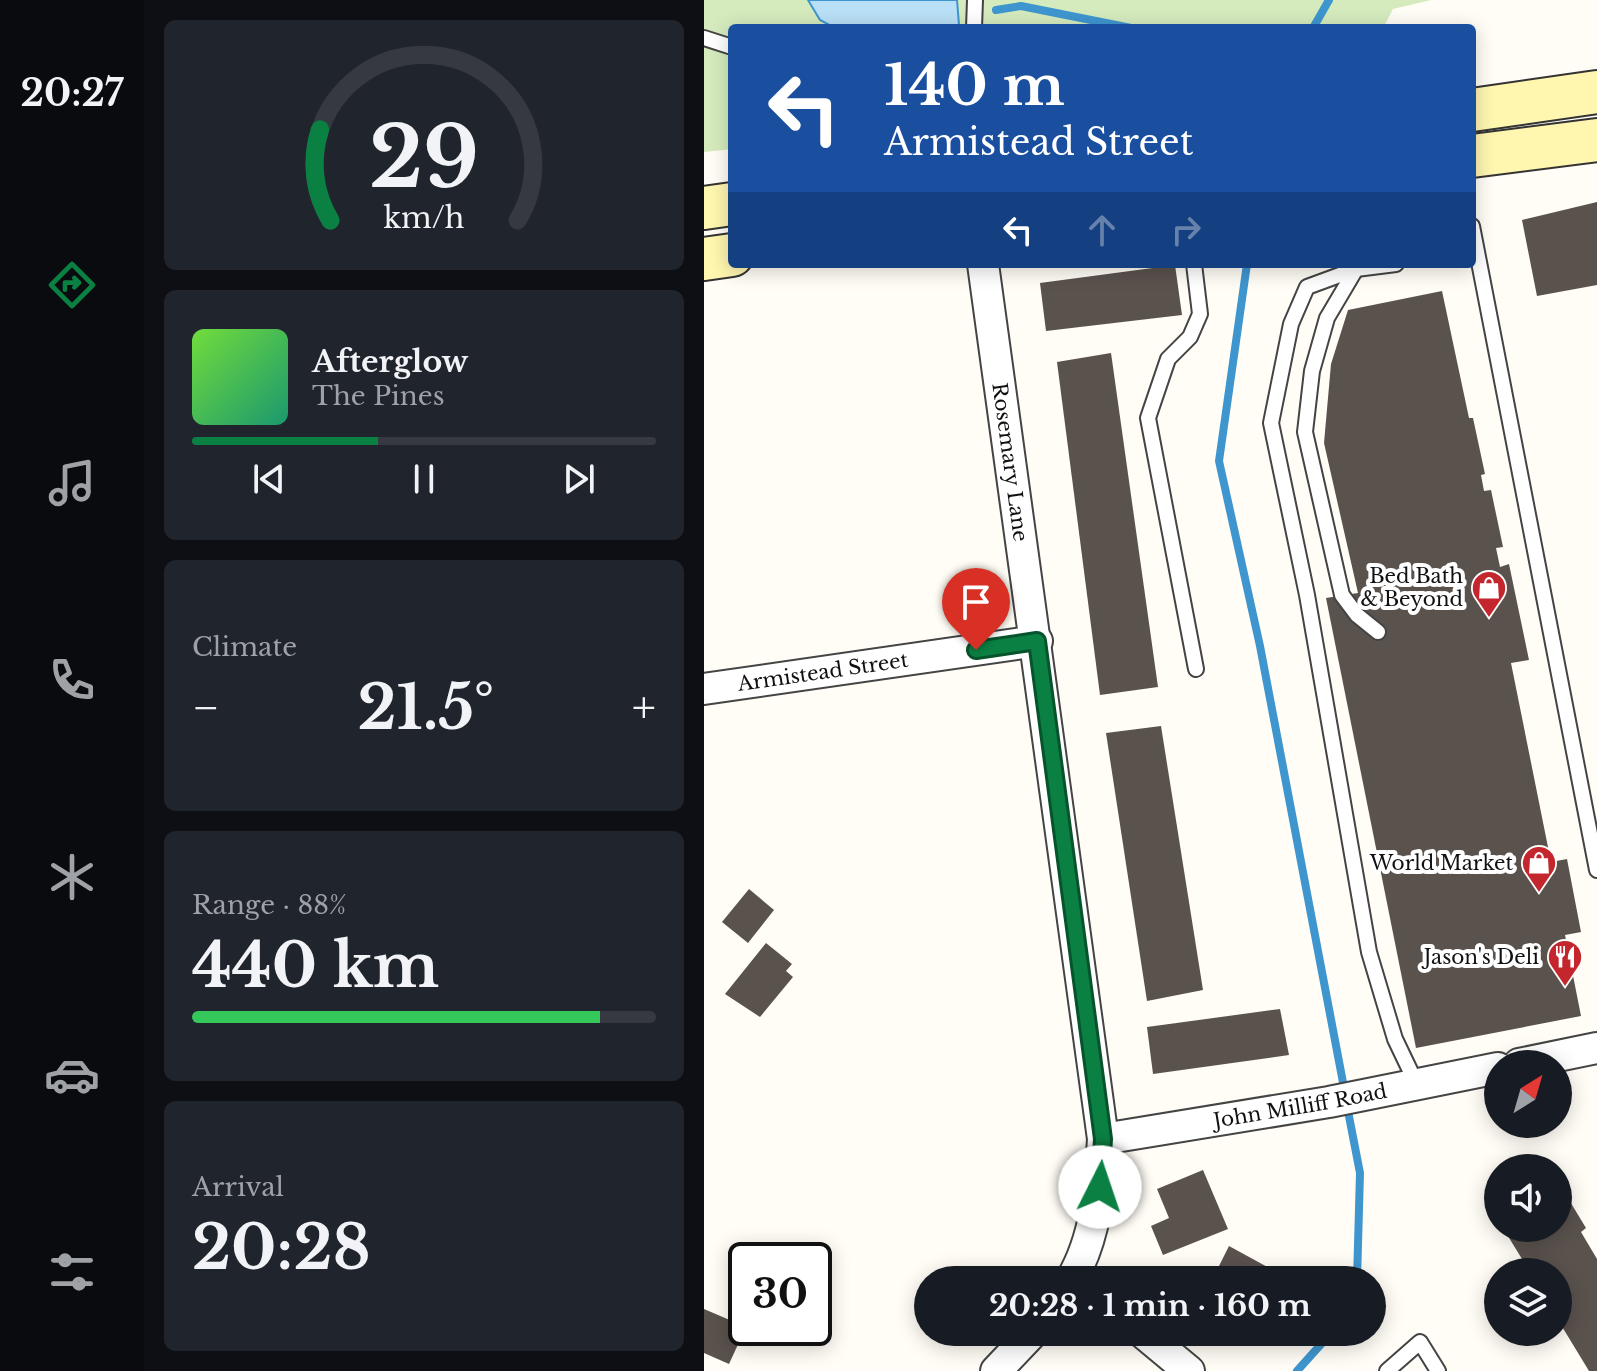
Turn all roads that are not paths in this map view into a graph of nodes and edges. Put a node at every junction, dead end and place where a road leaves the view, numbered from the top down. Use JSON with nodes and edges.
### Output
{"nodes":[{"id":1,"x":975,"y":0,"type":"edge"},
{"id":2,"x":974,"y":24,"type":"edge"},
{"id":3,"x":704,"y":38,"type":"edge"},
{"id":4,"x":728,"y":46,"type":"edge"},
{"id":5,"x":1597,"y":92,"type":"edge"},
{"id":6,"x":1476,"y":109,"type":"edge"},
{"id":7,"x":1597,"y":140,"type":"edge"},
{"id":8,"x":1476,"y":155,"type":"edge"},
{"id":9,"x":728,"y":205,"type":"edge"},
{"id":10,"x":704,"y":208,"type":"edge"},
{"id":11,"x":728,"y":256,"type":"edge"},
{"id":12,"x":704,"y":259,"type":"edge"},
{"id":13,"x":1476,"y":260,"type":"edge"},
{"id":14,"x":984,"y":268,"type":"edge"},
{"id":15,"x":1194,"y":268,"type":"edge"},
{"id":16,"x":1364,"y":268,"type":"edge"},
{"id":17,"x":1356,"y":269,"type":"junction"},
{"id":18,"x":1378,"y":632,"type":"dead end"},
{"id":19,"x":1037,"y":641,"type":"junction"},
{"id":20,"x":1196,"y":669,"type":"dead end"},
{"id":21,"x":704,"y":689,"type":"edge"},
{"id":22,"x":1597,"y":870,"type":"edge"},
{"id":23,"x":1597,"y":1048,"type":"edge"},
{"id":24,"x":1572,"y":1053,"type":"edge"},
{"id":25,"x":1484,"y":1071,"type":"edge"},
{"id":26,"x":1408,"y":1086,"type":"junction"},
{"id":27,"x":1103,"y":1139,"type":"junction"},
{"id":28,"x":1080,"y":1266,"type":"edge"},
{"id":29,"x":1020,"y":1346,"type":"edge"},
{"id":30,"x":1159,"y":1346,"type":"edge"},
{"id":31,"x":996,"y":1371,"type":"edge"},
{"id":32,"x":1189,"y":1371,"type":"edge"},
{"id":33,"x":1387,"y":1371,"type":"edge"},
{"id":34,"x":1438,"y":1371,"type":"edge"}],
"edges":[{"from":1,"to":2,"type":"lane"},
{"from":3,"to":4,"type":"lane"},
{"from":5,"to":6,"type":"main road"},
{"from":7,"to":8,"type":"main road"},
{"from":9,"to":10,"type":"main road"},
{"from":11,"to":12,"type":"main road"},
{"from":13,"to":22,"type":"lane"},
{"from":14,"to":19,"type":"street","name":"Rosemary Lane"},
{"from":15,"to":20,"type":"lane"},
{"from":16,"to":17,"type":"lane"},
{"from":17,"to":18,"type":"lane"},
{"from":17,"to":26,"type":"lane"},
{"from":19,"to":21,"type":"street","name":"Armistead Street"},
{"from":19,"to":27,"type":"street","name":"Rosemary Lane"},
{"from":23,"to":24,"type":"street"},
{"from":25,"to":26,"type":"street","name":"John Milliff Road"},
{"from":26,"to":27,"type":"street","name":"John Milliff Road"},
{"from":27,"to":28,"type":"street","name":"Rosemary Lane"},
{"from":29,"to":31,"type":"street"},
{"from":30,"to":32,"type":"street"},
{"from":33,"to":34,"type":"lane"}]}
